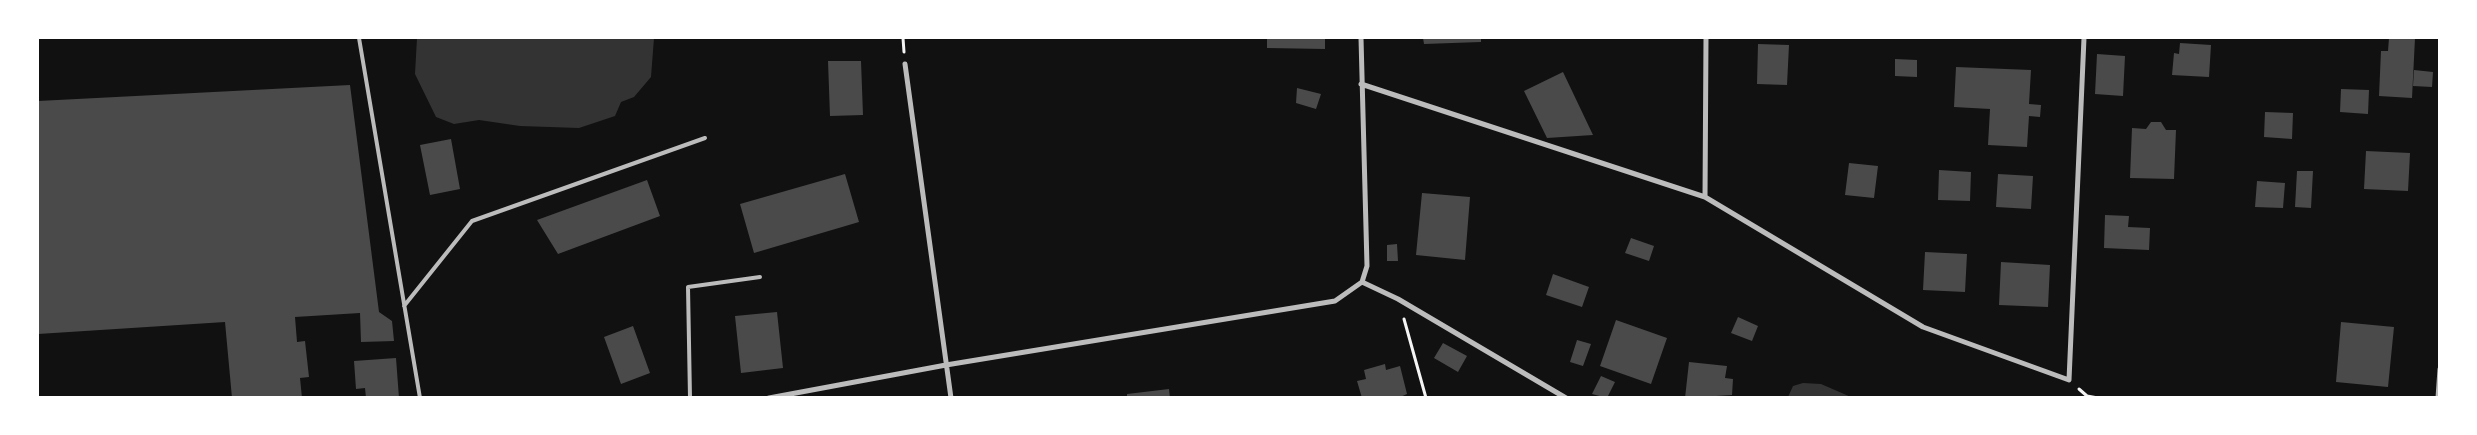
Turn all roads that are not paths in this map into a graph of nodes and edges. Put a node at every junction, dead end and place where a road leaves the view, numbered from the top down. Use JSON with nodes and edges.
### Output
{"nodes":[{"id":1,"x":359,"y":38,"type":"edge"},
{"id":2,"x":1361,"y":38,"type":"edge"},
{"id":3,"x":1706,"y":38,"type":"edge"},
{"id":4,"x":2084,"y":38,"type":"edge"},
{"id":5,"x":906,"y":64,"type":"dead end"},
{"id":6,"x":1361,"y":84,"type":"junction"},
{"id":7,"x":704,"y":138,"type":"dead end"},
{"id":8,"x":1705,"y":197,"type":"junction"},
{"id":9,"x":760,"y":277,"type":"dead end"},
{"id":10,"x":1362,"y":282,"type":"junction"},
{"id":11,"x":404,"y":306,"type":"junction"},
{"id":12,"x":946,"y":364,"type":"junction"},
{"id":13,"x":2440,"y":369,"type":"edge"},
{"id":14,"x":784,"y":396,"type":"edge"},
{"id":15,"x":420,"y":398,"type":"edge"},
{"id":16,"x":690,"y":398,"type":"edge"},
{"id":17,"x":769,"y":398,"type":"edge"},
{"id":18,"x":951,"y":398,"type":"edge"},
{"id":19,"x":1566,"y":398,"type":"edge"},
{"id":20,"x":2438,"y":398,"type":"edge"}],
"edges":[{"from":1,"to":11,"type":"lane"},
{"from":2,"to":6,"type":"street"},
{"from":3,"to":8,"type":"street"},
{"from":4,"to":8,"type":"street"},
{"from":5,"to":12,"type":"street"},
{"from":6,"to":8,"type":"street"},
{"from":6,"to":10,"type":"street"},
{"from":7,"to":11,"type":"lane"},
{"from":9,"to":16,"type":"lane"},
{"from":10,"to":12,"type":"street"},
{"from":10,"to":19,"type":"street"},
{"from":11,"to":15,"type":"lane"},
{"from":12,"to":14,"type":"street"},
{"from":12,"to":18,"type":"street"},
{"from":13,"to":20,"type":"street"},
{"from":14,"to":17,"type":"street"}]}
